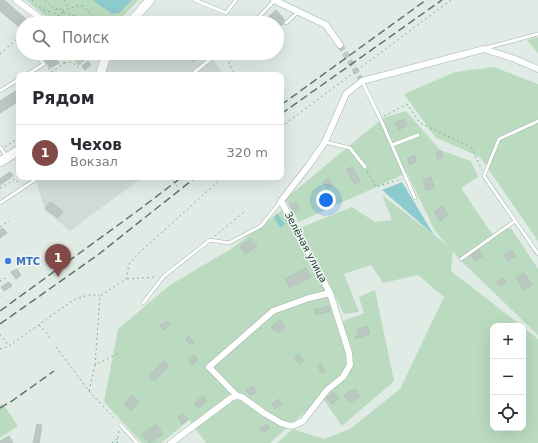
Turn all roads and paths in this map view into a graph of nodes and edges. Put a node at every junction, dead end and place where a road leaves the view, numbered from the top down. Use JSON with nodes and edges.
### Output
{"nodes":[{"id":1,"x":16,"y":0,"type":"edge"},
{"id":2,"x":32,"y":0,"type":"edge"},
{"id":3,"x":45,"y":0,"type":"edge"},
{"id":4,"x":64,"y":0,"type":"edge"},
{"id":5,"x":150,"y":0,"type":"edge"},
{"id":6,"x":194,"y":0,"type":"edge"},
{"id":7,"x":236,"y":0,"type":"edge"},
{"id":8,"x":274,"y":0,"type":"edge"},
{"id":9,"x":450,"y":0,"type":"edge"},
{"id":10,"x":70,"y":8,"type":"junction"},
{"id":11,"x":56,"y":9,"type":"junction"},
{"id":12,"x":55,"y":12,"type":"junction"},
{"id":13,"x":62,"y":12,"type":"junction"},
{"id":14,"x":298,"y":12,"type":"junction"},
{"id":15,"x":38,"y":16,"type":"edge"},
{"id":16,"x":59,"y":16,"type":"joint"},
{"id":17,"x":73,"y":16,"type":"edge"},
{"id":18,"x":93,"y":16,"type":"edge"},
{"id":19,"x":136,"y":16,"type":"edge"},
{"id":20,"x":259,"y":16,"type":"edge"},
{"id":21,"x":286,"y":23,"type":"dead end"},
{"id":22,"x":538,"y":34,"type":"edge"},
{"id":23,"x":16,"y":40,"type":"edge"},
{"id":24,"x":340,"y":45,"type":"tunnel mouth"},
{"id":25,"x":484,"y":49,"type":"junction"},
{"id":26,"x":0,"y":54,"type":"edge"},
{"id":27,"x":41,"y":60,"type":"edge"},
{"id":28,"x":104,"y":60,"type":"edge"},
{"id":29,"x":210,"y":60,"type":"edge"},
{"id":30,"x":228,"y":60,"type":"edge"},
{"id":31,"x":64,"y":63,"type":"joint"},
{"id":32,"x":44,"y":64,"type":"junction"},
{"id":33,"x":538,"y":69,"type":"edge"},
{"id":34,"x":82,"y":70,"type":"dead end"},
{"id":35,"x":31,"y":72,"type":"edge"},
{"id":36,"x":101,"y":72,"type":"edge"},
{"id":37,"x":196,"y":72,"type":"edge"},
{"id":38,"x":234,"y":72,"type":"edge"},
{"id":39,"x":16,"y":81,"type":"edge"},
{"id":40,"x":362,"y":81,"type":"junction"},
{"id":41,"x":0,"y":92,"type":"edge"},
{"id":42,"x":380,"y":118,"type":"junction"},
{"id":43,"x":538,"y":121,"type":"edge"},
{"id":44,"x":284,"y":125,"type":"edge"},
{"id":45,"x":418,"y":135,"type":"dead end"},
{"id":46,"x":16,"y":140,"type":"edge"},
{"id":47,"x":325,"y":142,"type":"junction"},
{"id":48,"x":392,"y":145,"type":"junction"},
{"id":49,"x":1,"y":148,"type":"edge"},
{"id":50,"x":16,"y":152,"type":"edge"},
{"id":51,"x":4,"y":160,"type":"edge"},
{"id":52,"x":365,"y":167,"type":"joint"},
{"id":53,"x":484,"y":176,"type":"junction"},
{"id":54,"x":406,"y":177,"type":"junction"},
{"id":55,"x":34,"y":180,"type":"edge"},
{"id":56,"x":172,"y":180,"type":"edge"},
{"id":57,"x":220,"y":180,"type":"edge"},
{"id":58,"x":24,"y":186,"type":"junction"},
{"id":59,"x":178,"y":187,"type":"dead end"},
{"id":60,"x":0,"y":188,"type":"edge"},
{"id":61,"x":415,"y":198,"type":"dead end"},
{"id":62,"x":281,"y":201,"type":"junction"},
{"id":63,"x":0,"y":203,"type":"edge"},
{"id":64,"x":244,"y":212,"type":"dead end"},
{"id":65,"x":9,"y":221,"type":"dead end"},
{"id":66,"x":515,"y":221,"type":"junction"},
{"id":67,"x":0,"y":227,"type":"edge"},
{"id":68,"x":210,"y":240,"type":"junction"},
{"id":69,"x":538,"y":254,"type":"edge"},
{"id":70,"x":461,"y":259,"type":"dead end"},
{"id":71,"x":164,"y":276,"type":"junction"},
{"id":72,"x":126,"y":279,"type":"junction"},
{"id":73,"x":0,"y":281,"type":"edge"},
{"id":74,"x":7,"y":282,"type":"dead end"},
{"id":75,"x":330,"y":293,"type":"junction"},
{"id":76,"x":100,"y":296,"type":"junction"},
{"id":77,"x":143,"y":303,"type":"dead end"},
{"id":78,"x":38,"y":325,"type":"junction"},
{"id":79,"x":0,"y":334,"type":"edge"},
{"id":80,"x":51,"y":340,"type":"dead end"},
{"id":81,"x":9,"y":346,"type":"junction"},
{"id":82,"x":56,"y":347,"type":"dead end"},
{"id":83,"x":0,"y":349,"type":"edge"},
{"id":84,"x":119,"y":353,"type":"dead end"},
{"id":85,"x":95,"y":365,"type":"junction"},
{"id":86,"x":89,"y":391,"type":"junction"},
{"id":87,"x":237,"y":396,"type":"junction"},
{"id":88,"x":120,"y":424,"type":"junction"},
{"id":89,"x":117,"y":439,"type":"junction"},
{"id":90,"x":112,"y":443,"type":"edge"},
{"id":91,"x":117,"y":443,"type":"edge"},
{"id":92,"x":137,"y":443,"type":"edge"},
{"id":93,"x":170,"y":443,"type":"edge"}],
"edges":[{"from":1,"to":15,"type":"street"},
{"from":2,"to":12,"type":"path"},
{"from":3,"to":11,"type":"path"},
{"from":4,"to":10,"type":"path"},
{"from":5,"to":19,"type":"street"},
{"from":6,"to":7,"type":"lane"},
{"from":8,"to":14,"type":"street"},
{"from":8,"to":20,"type":"lane"},
{"from":9,"to":44,"type":"path"},
{"from":10,"to":13,"type":"path"},
{"from":10,"to":18,"type":"path"},
{"from":11,"to":12,"type":"path"},
{"from":11,"to":13,"type":"path"},
{"from":12,"to":16,"type":"path"},
{"from":13,"to":16,"type":"path"},
{"from":13,"to":17,"type":"path"},
{"from":14,"to":21,"type":"lane"},
{"from":14,"to":24,"type":"street"},
{"from":22,"to":25,"type":"lane"},
{"from":23,"to":26,"type":"path"},
{"from":25,"to":33,"type":"street"},
{"from":25,"to":40,"type":"street"},
{"from":27,"to":32,"type":"lane"},
{"from":28,"to":36,"type":"street"},
{"from":29,"to":37,"type":"lane"},
{"from":30,"to":38,"type":"path"},
{"from":31,"to":32,"type":"path"},
{"from":31,"to":34,"type":"path"},
{"from":32,"to":35,"type":"lane"},
{"from":39,"to":41,"type":"lane"},
{"from":40,"to":42,"type":"lane"},
{"from":40,"to":47,"type":"street"},
{"from":42,"to":48,"type":"lane"},
{"from":42,"to":53,"type":"path"},
{"from":43,"to":53,"type":"lane"},
{"from":45,"to":48,"type":"lane"},
{"from":46,"to":49,"type":"path"},
{"from":47,"to":52,"type":"lane"},
{"from":47,"to":62,"type":"street"},
{"from":48,"to":54,"type":"lane"},
{"from":49,"to":51,"type":"lane"},
{"from":50,"to":51,"type":"street"},
{"from":52,"to":54,"type":"path"},
{"from":53,"to":66,"type":"lane"},
{"from":54,"to":61,"type":"lane"},
{"from":55,"to":58,"type":"lane"},
{"from":56,"to":59,"type":"path"},
{"from":57,"to":72,"type":"path"},
{"from":58,"to":60,"type":"path"},
{"from":58,"to":63,"type":"lane"},
{"from":62,"to":68,"type":"lane"},
{"from":62,"to":75,"type":"street","name":"Зелёная улица"},
{"from":64,"to":68,"type":"path"},
{"from":65,"to":67,"type":"path"},
{"from":66,"to":69,"type":"lane"},
{"from":66,"to":70,"type":"lane"},
{"from":68,"to":71,"type":"lane"},
{"from":71,"to":72,"type":"path"},
{"from":71,"to":77,"type":"lane"},
{"from":72,"to":76,"type":"path"},
{"from":73,"to":74,"type":"path"},
{"from":75,"to":87,"type":"street","name":"Зелёная улица"},
{"from":75,"to":87,"type":"street","name":"Зелёная улица"},
{"from":76,"to":78,"type":"path"},
{"from":76,"to":85,"type":"path"},
{"from":78,"to":80,"type":"path"},
{"from":78,"to":81,"type":"path"},
{"from":79,"to":81,"type":"path"},
{"from":81,"to":83,"type":"path"},
{"from":82,"to":86,"type":"path"},
{"from":84,"to":85,"type":"path"},
{"from":85,"to":86,"type":"path"},
{"from":86,"to":88,"type":"path"},
{"from":87,"to":93,"type":"street"},
{"from":88,"to":89,"type":"path"},
{"from":88,"to":92,"type":"lane"},
{"from":89,"to":90,"type":"path"},
{"from":89,"to":91,"type":"path"}]}
